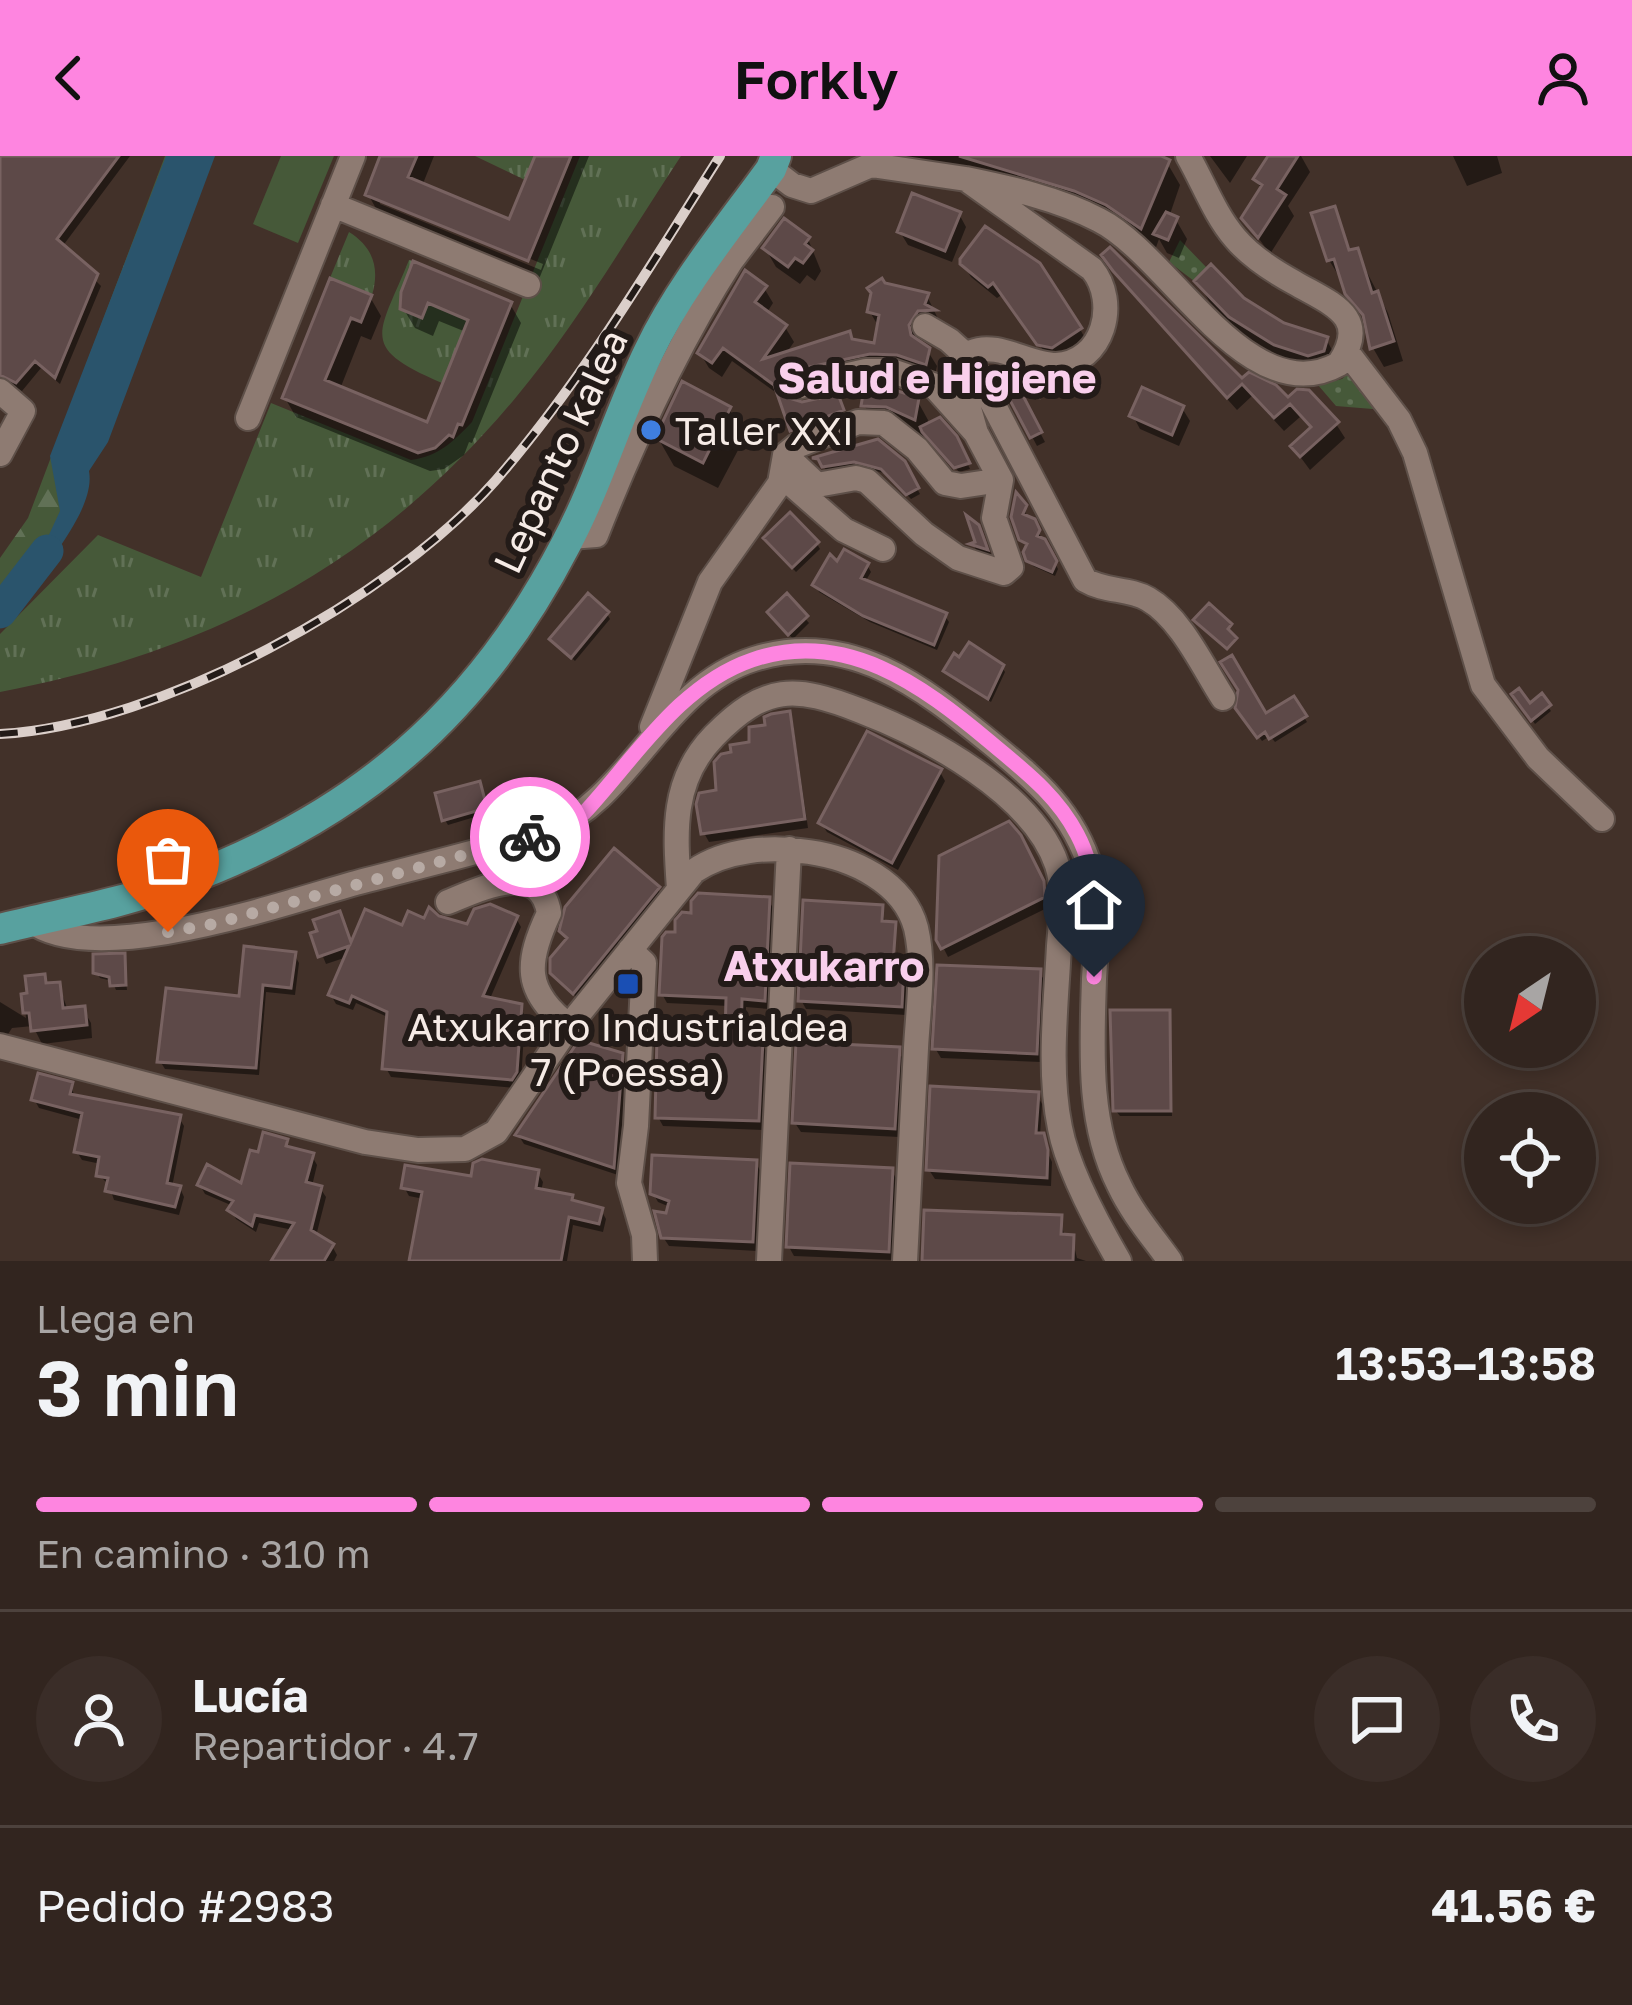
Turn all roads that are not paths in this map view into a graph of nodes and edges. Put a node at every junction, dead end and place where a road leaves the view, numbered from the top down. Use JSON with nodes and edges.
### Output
{"nodes":[{"id":1,"x":352,"y":156,"type":"edge"},
{"id":2,"x":1188,"y":156,"type":"edge"},
{"id":3,"x":774,"y":163,"type":"edge"},
{"id":4,"x":859,"y":163,"type":"edge"},
{"id":5,"x":966,"y":179,"type":"junction"},
{"id":6,"x":333,"y":205,"type":"junction"},
{"id":7,"x":772,"y":207,"type":"dead end"},
{"id":8,"x":725,"y":251,"type":"junction"},
{"id":9,"x":528,"y":285,"type":"dead end"},
{"id":10,"x":925,"y":326,"type":"dead end"},
{"id":11,"x":1347,"y":352,"type":"junction"},
{"id":12,"x":969,"y":358,"type":"junction"},
{"id":13,"x":800,"y":386,"type":"dead end"},
{"id":14,"x":0,"y":392,"type":"edge"},
{"id":15,"x":248,"y":418,"type":"dead end"},
{"id":16,"x":976,"y":433,"type":"junction"},
{"id":17,"x":0,"y":454,"type":"edge"},
{"id":18,"x":783,"y":466,"type":"junction"},
{"id":19,"x":1001,"y":480,"type":"junction"},
{"id":20,"x":883,"y":548,"type":"dead end"},
{"id":21,"x":1223,"y":698,"type":"dead end"},
{"id":22,"x":644,"y":747,"type":"junction"},
{"id":23,"x":1602,"y":819,"type":"dead end"},
{"id":24,"x":789,"y":849,"type":"junction"},
{"id":25,"x":680,"y":889,"type":"junction"},
{"id":26,"x":448,"y":902,"type":"dead end"},
{"id":27,"x":32,"y":921,"type":"junction"},
{"id":28,"x":0,"y":928,"type":"edge"},
{"id":29,"x":630,"y":950,"type":"junction"},
{"id":30,"x":569,"y":1026,"type":"junction"},
{"id":31,"x":0,"y":1046,"type":"edge"},
{"id":32,"x":645,"y":1261,"type":"edge"},
{"id":33,"x":770,"y":1261,"type":"edge"},
{"id":34,"x":905,"y":1261,"type":"edge"},
{"id":35,"x":1119,"y":1261,"type":"edge"},
{"id":36,"x":1170,"y":1261,"type":"edge"}],
"edges":[{"from":1,"to":6,"type":"street"},
{"from":2,"to":11,"type":"street"},
{"from":3,"to":4,"type":"street"},
{"from":3,"to":8,"type":"main road","name":"Lepanto kalea"},
{"from":4,"to":5,"type":"street"},
{"from":5,"to":11,"type":"street"},
{"from":5,"to":12,"type":"street"},
{"from":6,"to":9,"type":"street"},
{"from":6,"to":15,"type":"street"},
{"from":7,"to":8,"type":"street"},
{"from":8,"to":27,"type":"main road","name":"Lepanto kalea"},
{"from":10,"to":12,"type":"street"},
{"from":11,"to":23,"type":"street"},
{"from":12,"to":16,"type":"street"},
{"from":12,"to":21,"type":"street"},
{"from":13,"to":16,"type":"street"},
{"from":14,"to":17,"type":"street"},
{"from":16,"to":19,"type":"street"},
{"from":18,"to":19,"type":"street"},
{"from":18,"to":19,"type":"street"},
{"from":18,"to":20,"type":"street"},
{"from":18,"to":22,"type":"street"},
{"from":22,"to":27,"type":"street"},
{"from":22,"to":36,"type":"street"},
{"from":24,"to":25,"type":"street"},
{"from":24,"to":33,"type":"street"},
{"from":24,"to":34,"type":"street"},
{"from":25,"to":29,"type":"street"},
{"from":25,"to":35,"type":"street"},
{"from":26,"to":30,"type":"street"},
{"from":27,"to":28,"type":"main road","name":"Lepanto kalea"},
{"from":29,"to":30,"type":"street"},
{"from":29,"to":32,"type":"street"},
{"from":30,"to":31,"type":"street"}]}
